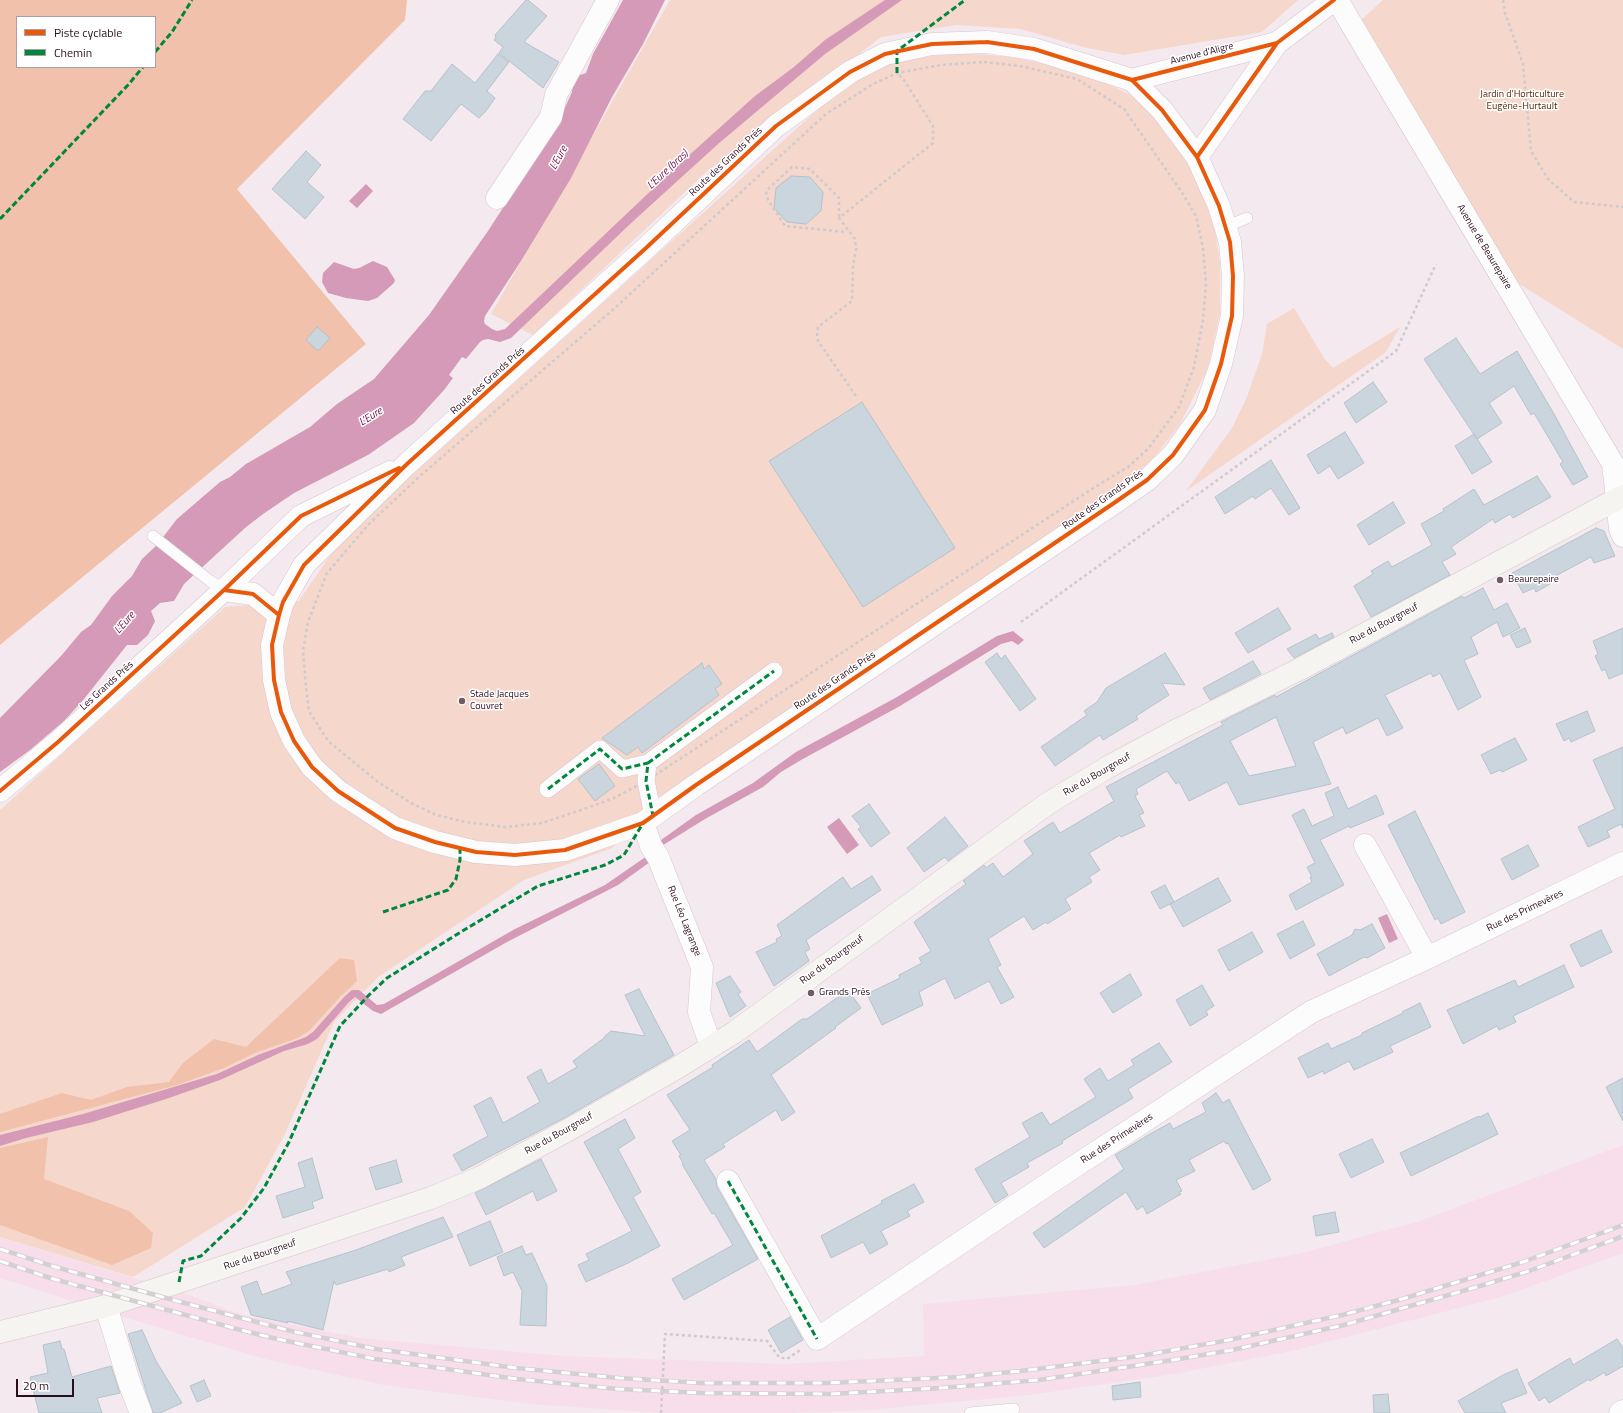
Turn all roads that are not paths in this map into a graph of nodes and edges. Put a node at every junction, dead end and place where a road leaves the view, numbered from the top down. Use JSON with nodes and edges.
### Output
{"nodes":[{"id":1,"x":608,"y":0,"type":"edge"},
{"id":2,"x":1335,"y":0,"type":"edge"},
{"id":3,"x":1276,"y":43,"type":"junction"},
{"id":4,"x":1132,"y":80,"type":"junction"},
{"id":5,"x":1197,"y":157,"type":"junction"},
{"id":6,"x":497,"y":198,"type":"dead end"},
{"id":7,"x":1248,"y":218,"type":"dead end"},
{"id":8,"x":1225,"y":227,"type":"junction"},
{"id":9,"x":414,"y":470,"type":"junction"},
{"id":10,"x":1620,"y":497,"type":"edge"},
{"id":11,"x":153,"y":536,"type":"dead end"},
{"id":12,"x":1623,"y":536,"type":"edge"},
{"id":13,"x":217,"y":586,"type":"junction"},
{"id":14,"x":279,"y":615,"type":"junction"},
{"id":15,"x":774,"y":671,"type":"dead end"},
{"id":16,"x":648,"y":763,"type":"junction"},
{"id":17,"x":548,"y":789,"type":"dead end"},
{"id":18,"x":0,"y":791,"type":"edge"},
{"id":19,"x":648,"y":819,"type":"junction"},
{"id":20,"x":1365,"y":845,"type":"dead end"},
{"id":21,"x":1623,"y":863,"type":"edge"},
{"id":22,"x":1427,"y":958,"type":"junction"},
{"id":23,"x":711,"y":1046,"type":"junction"},
{"id":24,"x":728,"y":1181,"type":"dead end"},
{"id":25,"x":106,"y":1306,"type":"junction"},
{"id":26,"x":0,"y":1332,"type":"edge"},
{"id":27,"x":1014,"y":1409,"type":"dead end"},
{"id":28,"x":1623,"y":1411,"type":"edge"},
{"id":29,"x":141,"y":1413,"type":"edge"},
{"id":30,"x":970,"y":1413,"type":"edge"},
{"id":31,"x":1620,"y":1413,"type":"edge"}],
"edges":[{"from":1,"to":6,"type":"street"},
{"from":2,"to":3,"type":"street","name":"Avenue d'Aligre"},
{"from":2,"to":10,"type":"street","name":"Avenue de Beaurepaire"},
{"from":3,"to":4,"type":"street","name":"Avenue d'Aligre"},
{"from":3,"to":5,"type":"street","name":"Avenue d'Aligre"},
{"from":4,"to":5,"type":"street","name":"Route des Grands Prés"},
{"from":4,"to":9,"type":"street","name":"Route des Grands Prés"},
{"from":5,"to":8,"type":"street","name":"Route des Grands Prés"},
{"from":7,"to":8,"type":"lane"},
{"from":8,"to":19,"type":"street","name":"Route des Grands Prés"},
{"from":9,"to":13,"type":"street","name":"Les Grands Prés"},
{"from":9,"to":14,"type":"street","name":"Route des Grands Prés"},
{"from":10,"to":12,"type":"street","name":"Avenue de Beaurepaire"},
{"from":10,"to":23,"type":"main road","name":"Rue du Bourgneuf"},
{"from":11,"to":13,"type":"lane"},
{"from":13,"to":14,"type":"street"},
{"from":13,"to":18,"type":"street","name":"Les Grands Prés"},
{"from":14,"to":19,"type":"street","name":"Route des Grands Prés"},
{"from":15,"to":16,"type":"street"},
{"from":16,"to":17,"type":"street"},
{"from":16,"to":19,"type":"street"},
{"from":19,"to":23,"type":"street","name":"Rue Léo Lagrange"},
{"from":20,"to":22,"type":"street"},
{"from":21,"to":22,"type":"street","name":"Rue des Primevères"},
{"from":22,"to":24,"type":"street","name":"Rue des Primevères"},
{"from":23,"to":25,"type":"main road","name":"Rue du Bourgneuf"},
{"from":25,"to":26,"type":"main road","name":"Rue du Bourgneuf"},
{"from":25,"to":29,"type":"street"},
{"from":27,"to":30,"type":"lane"},
{"from":28,"to":31,"type":"street"}]}
